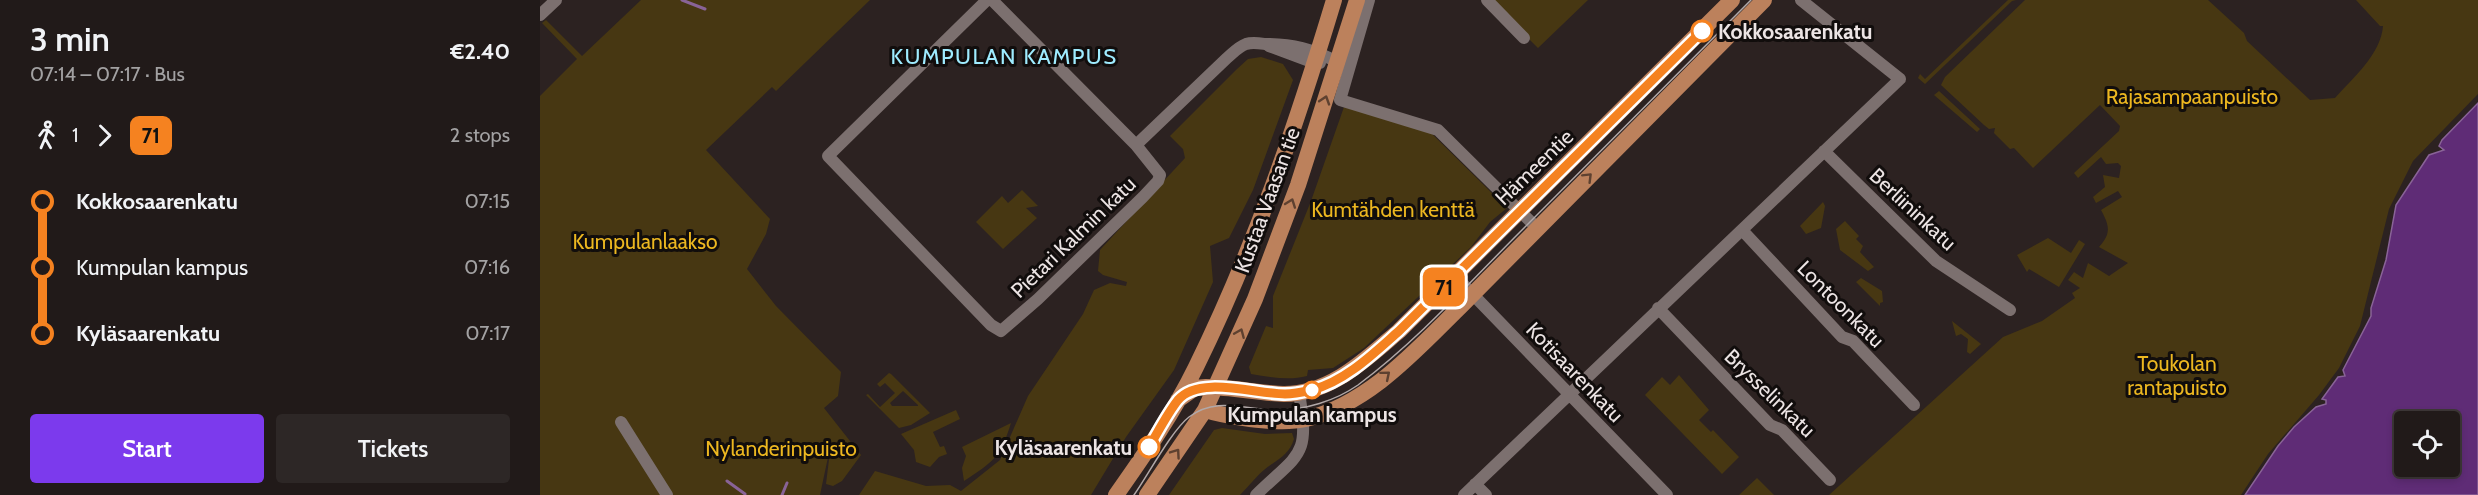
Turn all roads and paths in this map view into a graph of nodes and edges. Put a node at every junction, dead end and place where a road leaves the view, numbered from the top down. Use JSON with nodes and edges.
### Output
{"nodes":[{"id":1,"x":556,"y":0,"type":"edge"},
{"id":2,"x":987,"y":0,"type":"edge"},
{"id":3,"x":992,"y":0,"type":"edge"},
{"id":4,"x":1334,"y":0,"type":"edge"},
{"id":5,"x":1357,"y":0,"type":"edge"},
{"id":6,"x":1369,"y":0,"type":"edge"},
{"id":7,"x":1486,"y":0,"type":"edge"},
{"id":8,"x":1732,"y":0,"type":"edge"},
{"id":9,"x":1764,"y":0,"type":"edge"},
{"id":10,"x":1801,"y":0,"type":"edge"},
{"id":11,"x":540,"y":15,"type":"edge"},
{"id":12,"x":1524,"y":38,"type":"dead end"},
{"id":13,"x":1316,"y":57,"type":"junction"},
{"id":14,"x":1337,"y":62,"type":"junction"},
{"id":15,"x":1136,"y":145,"type":"junction"},
{"id":16,"x":1824,"y":151,"type":"junction"},
{"id":17,"x":1520,"y":212,"type":"junction"},
{"id":18,"x":1537,"y":228,"type":"junction"},
{"id":19,"x":1742,"y":230,"type":"junction"},
{"id":20,"x":1455,"y":276,"type":"junction"},
{"id":21,"x":1474,"y":293,"type":"junction"},
{"id":22,"x":1658,"y":308,"type":"junction"},
{"id":23,"x":2010,"y":310,"type":"dead end"},
{"id":24,"x":1196,"y":368,"type":"junction"},
{"id":25,"x":1217,"y":387,"type":"junction"},
{"id":26,"x":1194,"y":388,"type":"junction"},
{"id":27,"x":1299,"y":393,"type":"junction"},
{"id":28,"x":1569,"y":395,"type":"junction"},
{"id":29,"x":1178,"y":400,"type":"junction"},
{"id":30,"x":1914,"y":405,"type":"dead end"},
{"id":31,"x":1205,"y":410,"type":"junction"},
{"id":32,"x":1304,"y":419,"type":"junction"},
{"id":33,"x":621,"y":422,"type":"dead end"},
{"id":34,"x":1830,"y":480,"type":"dead end"},
{"id":35,"x":1475,"y":484,"type":"junction"},
{"id":36,"x":667,"y":495,"type":"edge"},
{"id":37,"x":1116,"y":495,"type":"edge"},
{"id":38,"x":1147,"y":495,"type":"edge"},
{"id":39,"x":1256,"y":495,"type":"edge"},
{"id":40,"x":1464,"y":495,"type":"edge"},
{"id":41,"x":1486,"y":495,"type":"edge"},
{"id":42,"x":1666,"y":495,"type":"edge"}],
"edges":[{"from":1,"to":11,"type":"street"},
{"from":2,"to":15,"type":"street","name":"Pietari Kalmin katu"},
{"from":3,"to":15,"type":"street"},
{"from":4,"to":13,"type":"main road","name":"Kustaa Vaasan tie"},
{"from":5,"to":14,"type":"main road","name":"Kustaa Vaasan tie"},
{"from":6,"to":17,"type":"street"},
{"from":7,"to":12,"type":"street"},
{"from":8,"to":17,"type":"main road","name":"Hämeentie"},
{"from":18,"to":9,"type":"main road","one_way":true},
{"from":10,"to":16,"type":"street"},
{"from":13,"to":14,"type":"street","name":"Pietari Kalmin katu"},
{"from":13,"to":15,"type":"street","name":"Pietari Kalmin katu"},
{"from":13,"to":24,"type":"main road","name":"Kustaa Vaasan tie"},
{"from":25,"to":14,"type":"main road","name":"Kustaa Vaasan tie","one_way":true},
{"from":16,"to":19,"type":"street"},
{"from":16,"to":23,"type":"street","name":"Berliininkatu"},
{"from":17,"to":18,"type":"street"},
{"from":17,"to":20,"type":"main road","name":"Hämeentie"},
{"from":18,"to":21,"type":"main road"},
{"from":19,"to":22,"type":"street"},
{"from":19,"to":30,"type":"street","name":"Lontoonkatu"},
{"from":20,"to":21,"type":"street","name":"Kotisaarenkatu"},
{"from":20,"to":27,"type":"main road","name":"Hämeentie"},
{"from":21,"to":28,"type":"street","name":"Kotisaarenkatu"},
{"from":32,"to":21,"type":"main road","one_way":true},
{"from":22,"to":28,"type":"street"},
{"from":22,"to":34,"type":"street","name":"Brysselinkatu"},
{"from":24,"to":26,"type":"main road"},
{"from":24,"to":29,"type":"main road"},
{"from":25,"to":26,"type":"main road","name":"Hämeentie"},
{"from":25,"to":27,"type":"main road","name":"Hämeentie"},
{"from":25,"to":31,"type":"main road","name":"Kustaa Vaasan tie"},
{"from":26,"to":29,"type":"main road"},
{"from":26,"to":31,"type":"main road"},
{"from":27,"to":32,"type":"street"},
{"from":28,"to":35,"type":"street"},
{"from":28,"to":42,"type":"street","name":"Kotisaarenkatu"},
{"from":29,"to":37,"type":"main road"},
{"from":31,"to":32,"type":"main road"},
{"from":38,"to":31,"type":"main road","one_way":true},
{"from":32,"to":39,"type":"street"},
{"from":33,"to":36,"type":"street"},
{"from":35,"to":40,"type":"street"},
{"from":35,"to":41,"type":"street"}]}
